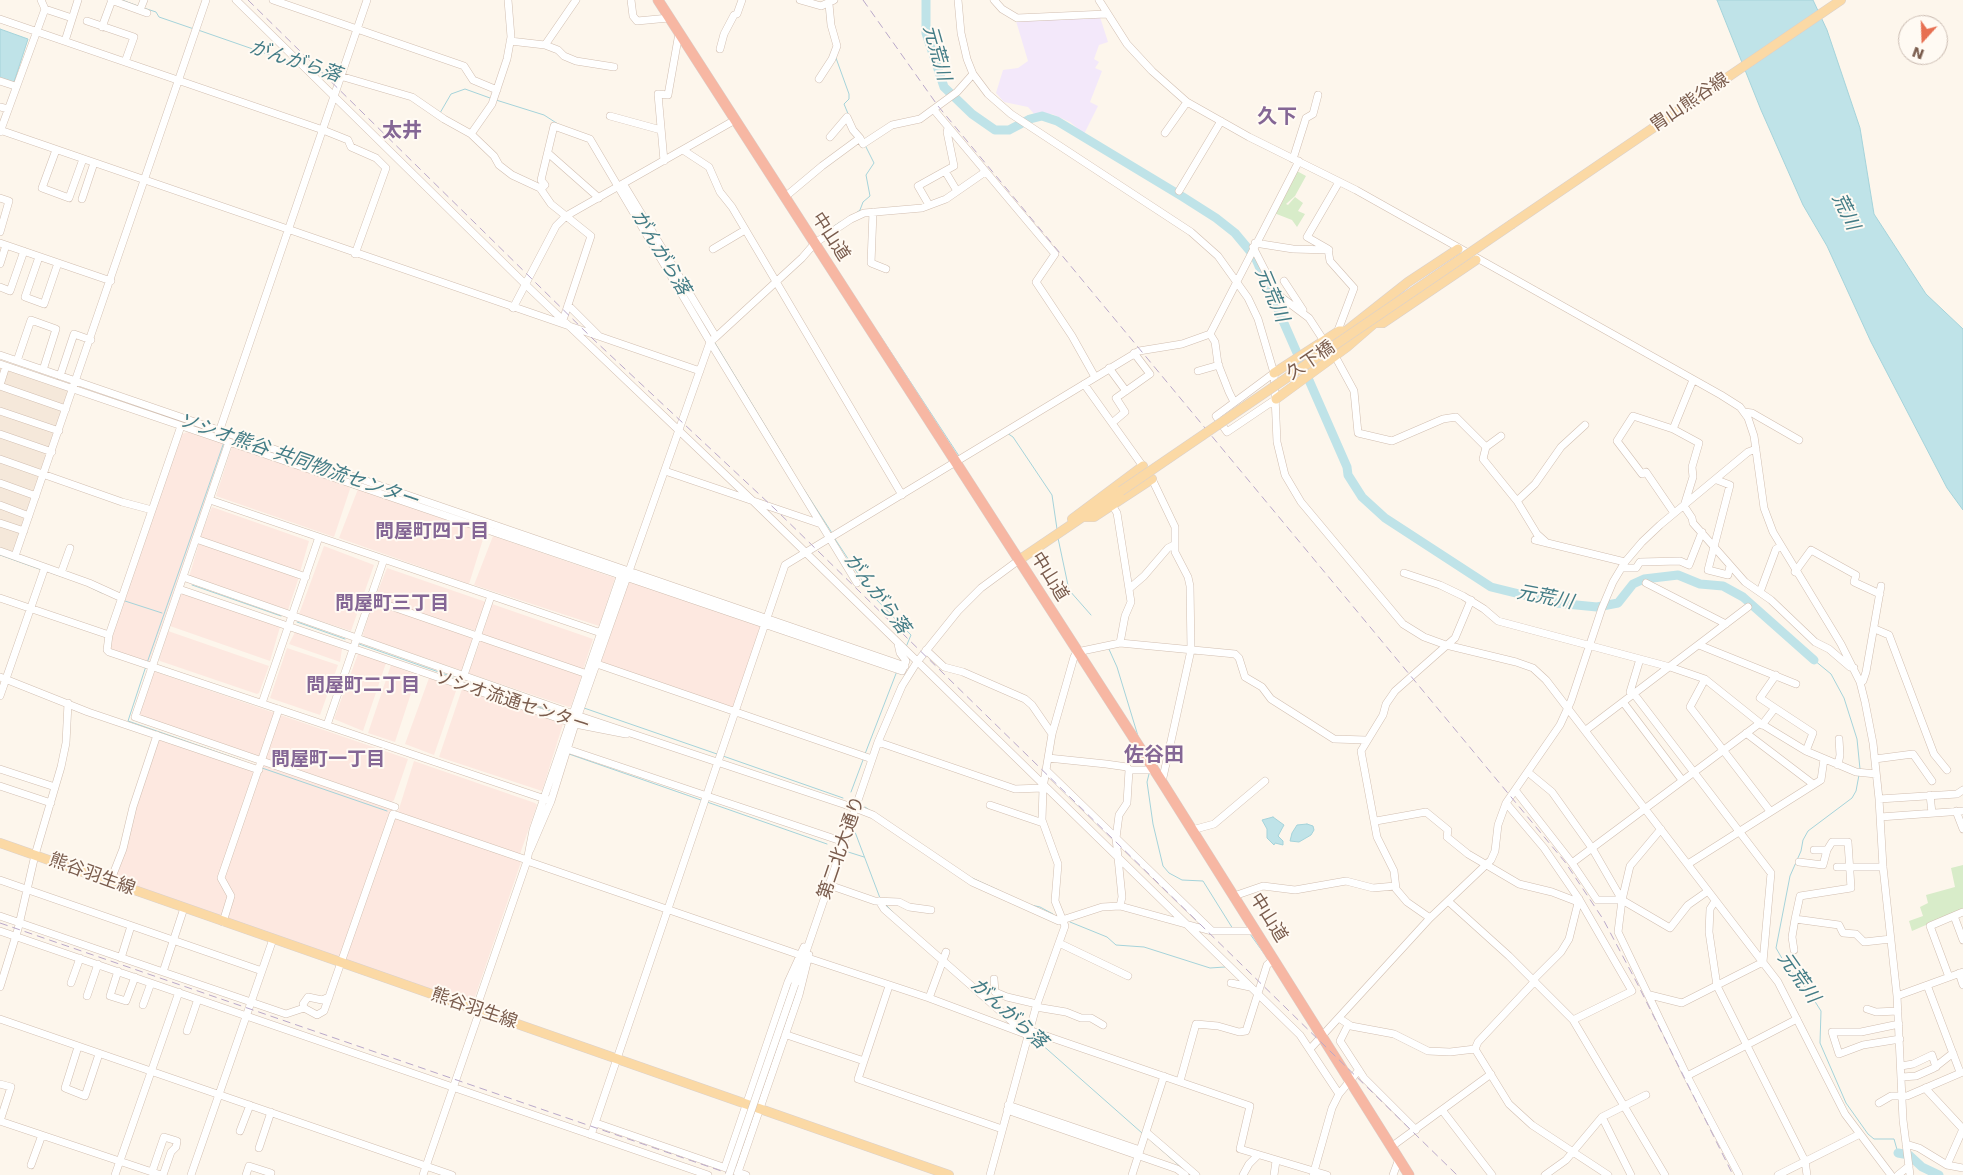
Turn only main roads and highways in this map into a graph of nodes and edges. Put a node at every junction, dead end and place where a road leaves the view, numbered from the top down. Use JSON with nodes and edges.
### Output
{"nodes":[{"id":1,"x":658,"y":0,"type":"edge"},
{"id":2,"x":1841,"y":0,"type":"edge"},
{"id":3,"x":1540,"y":206,"type":"joint"},
{"id":4,"x":1512,"y":224,"type":"junction"},
{"id":5,"x":1458,"y":249,"type":"road end"},
{"id":6,"x":1476,"y":260,"type":"road end"},
{"id":7,"x":1381,"y":313,"type":"junction"},
{"id":8,"x":1363,"y":317,"type":"junction"},
{"id":9,"x":1374,"y":324,"type":"junction"},
{"id":10,"x":1340,"y":337,"type":"junction"},
{"id":11,"x":1357,"y":337,"type":"junction"},
{"id":12,"x":1274,"y":373,"type":"road end"},
{"id":13,"x":1276,"y":399,"type":"road end"},
{"id":14,"x":1201,"y":436,"type":"junction"},
{"id":15,"x":1143,"y":466,"type":"road end"},
{"id":16,"x":1152,"y":479,"type":"road end"},
{"id":17,"x":1082,"y":517,"type":"junction"},
{"id":18,"x":1056,"y":535,"type":"junction"},
{"id":19,"x":1018,"y":560,"type":"junction"},
{"id":20,"x":0,"y":843,"type":"edge"},
{"id":21,"x":949,"y":1175,"type":"edge"},
{"id":22,"x":1409,"y":1175,"type":"edge"}],
"edges":[{"from":1,"to":19,"type":"highway","name":"中山道"},
{"from":2,"to":3,"type":"main road","name":"胄山熊谷線"},
{"from":3,"to":4,"type":"main road","name":"久下橋"},
{"from":4,"to":7,"type":"main road","bridge":true},
{"from":4,"to":14,"type":"main road","name":"久下橋","bridge":true},
{"from":5,"to":8,"type":"main road"},
{"from":6,"to":9,"type":"main road"},
{"from":7,"to":8,"type":"main road"},
{"from":7,"to":9,"type":"main road"},
{"from":8,"to":10,"type":"main road"},
{"from":9,"to":11,"type":"main road"},
{"from":10,"to":11,"type":"main road"},
{"from":10,"to":12,"type":"main road"},
{"from":10,"to":14,"type":"main road","bridge":true},
{"from":11,"to":13,"type":"main road"},
{"from":14,"to":17,"type":"main road","name":"久下橋","bridge":true},
{"from":15,"to":18,"type":"main road"},
{"from":16,"to":17,"type":"main road"},
{"from":17,"to":18,"type":"main road","name":"久下橋"},
{"from":18,"to":19,"type":"main road"},
{"from":19,"to":22,"type":"highway","name":"中山道"},
{"from":20,"to":21,"type":"main road","name":"熊谷羽生線"}]}
